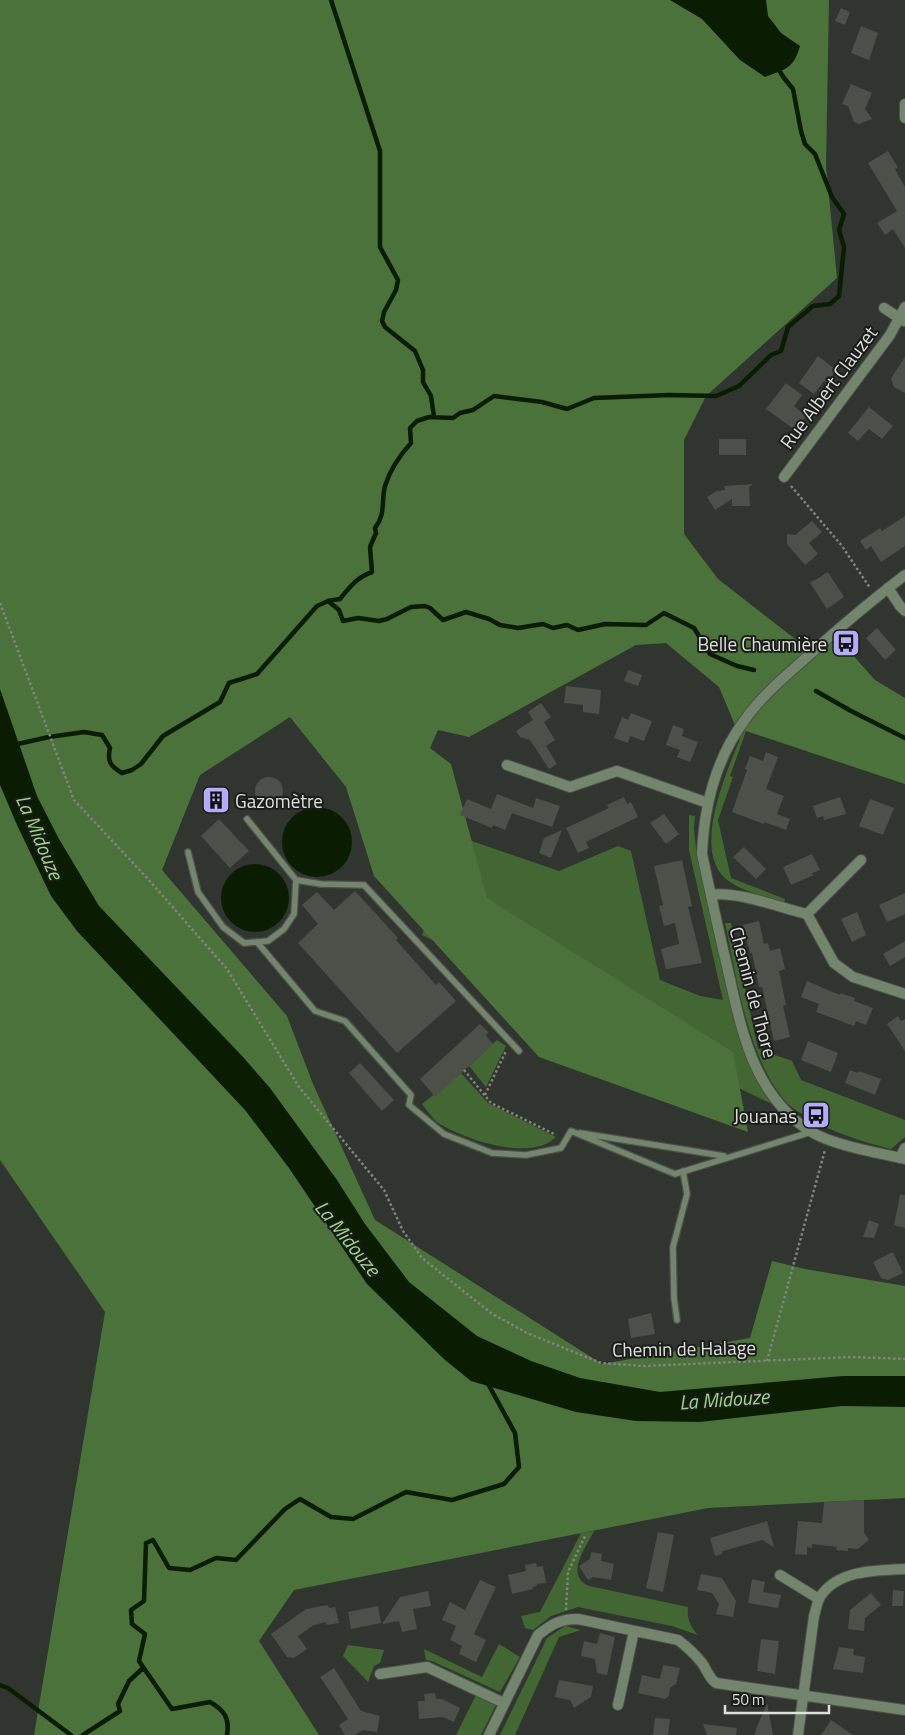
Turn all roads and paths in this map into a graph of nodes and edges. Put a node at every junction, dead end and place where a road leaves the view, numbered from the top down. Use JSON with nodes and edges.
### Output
{"nodes":[{"id":1,"x":905,"y":104,"type":"edge"},
{"id":2,"x":905,"y":118,"type":"edge"},
{"id":3,"x":905,"y":307,"type":"edge"},
{"id":4,"x":884,"y":308,"type":"dead end"},
{"id":5,"x":902,"y":319,"type":"edge"},
{"id":6,"x":784,"y":477,"type":"joint"},
{"id":7,"x":905,"y":575,"type":"edge"},
{"id":8,"x":888,"y":588,"type":"junction"},
{"id":9,"x":877,"y":597,"type":"junction"},
{"id":10,"x":0,"y":603,"type":"edge"},
{"id":11,"x":905,"y":611,"type":"edge"},
{"id":12,"x":507,"y":765,"type":"dead end"},
{"id":13,"x":708,"y":803,"type":"junction"},
{"id":14,"x":248,"y":819,"type":"dead end"},
{"id":15,"x":188,"y":852,"type":"dead end"},
{"id":16,"x":861,"y":860,"type":"dead end"},
{"id":17,"x":296,"y":880,"type":"junction"},
{"id":18,"x":711,"y":895,"type":"junction"},
{"id":19,"x":806,"y":914,"type":"junction"},
{"id":20,"x":257,"y":942,"type":"junction"},
{"id":21,"x":905,"y":994,"type":"edge"},
{"id":22,"x":508,"y":1046,"type":"dead end"},
{"id":23,"x":519,"y":1051,"type":"dead end"},
{"id":24,"x":464,"y":1070,"type":"dead end"},
{"id":25,"x":485,"y":1095,"type":"junction"},
{"id":26,"x":571,"y":1131,"type":"junction"},
{"id":27,"x":811,"y":1132,"type":"junction"},
{"id":28,"x":556,"y":1135,"type":"dead end"},
{"id":29,"x":827,"y":1139,"type":"junction"},
{"id":30,"x":903,"y":1155,"type":"edge"},
{"id":31,"x":728,"y":1156,"type":"junction"},
{"id":32,"x":683,"y":1171,"type":"junction"},
{"id":33,"x":677,"y":1320,"type":"dead end"},
{"id":34,"x":905,"y":1359,"type":"edge"},
{"id":35,"x":767,"y":1361,"type":"junction"},
{"id":36,"x":586,"y":1534,"type":"dead end"},
{"id":37,"x":905,"y":1569,"type":"edge"},
{"id":38,"x":780,"y":1575,"type":"dead end"},
{"id":39,"x":819,"y":1599,"type":"junction"},
{"id":40,"x":565,"y":1619,"type":"junction"},
{"id":41,"x":634,"y":1631,"type":"junction"},
{"id":42,"x":380,"y":1674,"type":"dead end"},
{"id":43,"x":802,"y":1696,"type":"junction"},
{"id":44,"x":504,"y":1703,"type":"junction"},
{"id":45,"x":618,"y":1705,"type":"dead end"},
{"id":46,"x":905,"y":1710,"type":"edge"},
{"id":47,"x":489,"y":1735,"type":"edge"},
{"id":48,"x":798,"y":1735,"type":"edge"}],
"edges":[{"from":1,"to":2,"type":"street"},
{"from":3,"to":5,"type":"street","name":"Rue Albert Clauzet"},
{"from":4,"to":5,"type":"street"},
{"from":5,"to":6,"type":"street","name":"Rue Albert Clauzet"},
{"from":6,"to":9,"type":"path"},
{"from":7,"to":8,"type":"street","name":"Chemin de Thore"},
{"from":8,"to":9,"type":"street","name":"Chemin de Thore"},
{"from":8,"to":11,"type":"street"},
{"from":9,"to":13,"type":"street","name":"Chemin de Thore"},
{"from":10,"to":35,"type":"path","name":"Chemin de Halage"},
{"from":12,"to":13,"type":"street"},
{"from":13,"to":18,"type":"street","name":"Chemin de Thore"},
{"from":14,"to":17,"type":"lane"},
{"from":15,"to":20,"type":"lane"},
{"from":16,"to":19,"type":"street"},
{"from":17,"to":20,"type":"lane"},
{"from":17,"to":23,"type":"lane"},
{"from":18,"to":19,"type":"street"},
{"from":18,"to":27,"type":"street","name":"Chemin de Thore"},
{"from":19,"to":21,"type":"street"},
{"from":20,"to":26,"type":"lane"},
{"from":22,"to":25,"type":"path"},
{"from":24,"to":25,"type":"path"},
{"from":25,"to":28,"type":"path"},
{"from":26,"to":31,"type":"lane"},
{"from":26,"to":32,"type":"lane"},
{"from":27,"to":29,"type":"street","name":"Chemin de Thore"},
{"from":27,"to":31,"type":"lane"},
{"from":29,"to":30,"type":"street","name":"Chemin de Thore"},
{"from":29,"to":35,"type":"path"},
{"from":31,"to":32,"type":"lane"},
{"from":32,"to":33,"type":"lane"},
{"from":34,"to":35,"type":"path","name":"Chemin de Halage"},
{"from":36,"to":40,"type":"path"},
{"from":37,"to":39,"type":"street"},
{"from":38,"to":39,"type":"street"},
{"from":39,"to":43,"type":"street"},
{"from":40,"to":41,"type":"street"},
{"from":40,"to":44,"type":"street"},
{"from":41,"to":43,"type":"street"},
{"from":41,"to":45,"type":"street"},
{"from":42,"to":44,"type":"street"},
{"from":43,"to":46,"type":"street"},
{"from":43,"to":48,"type":"street"},
{"from":44,"to":47,"type":"street"}]}
